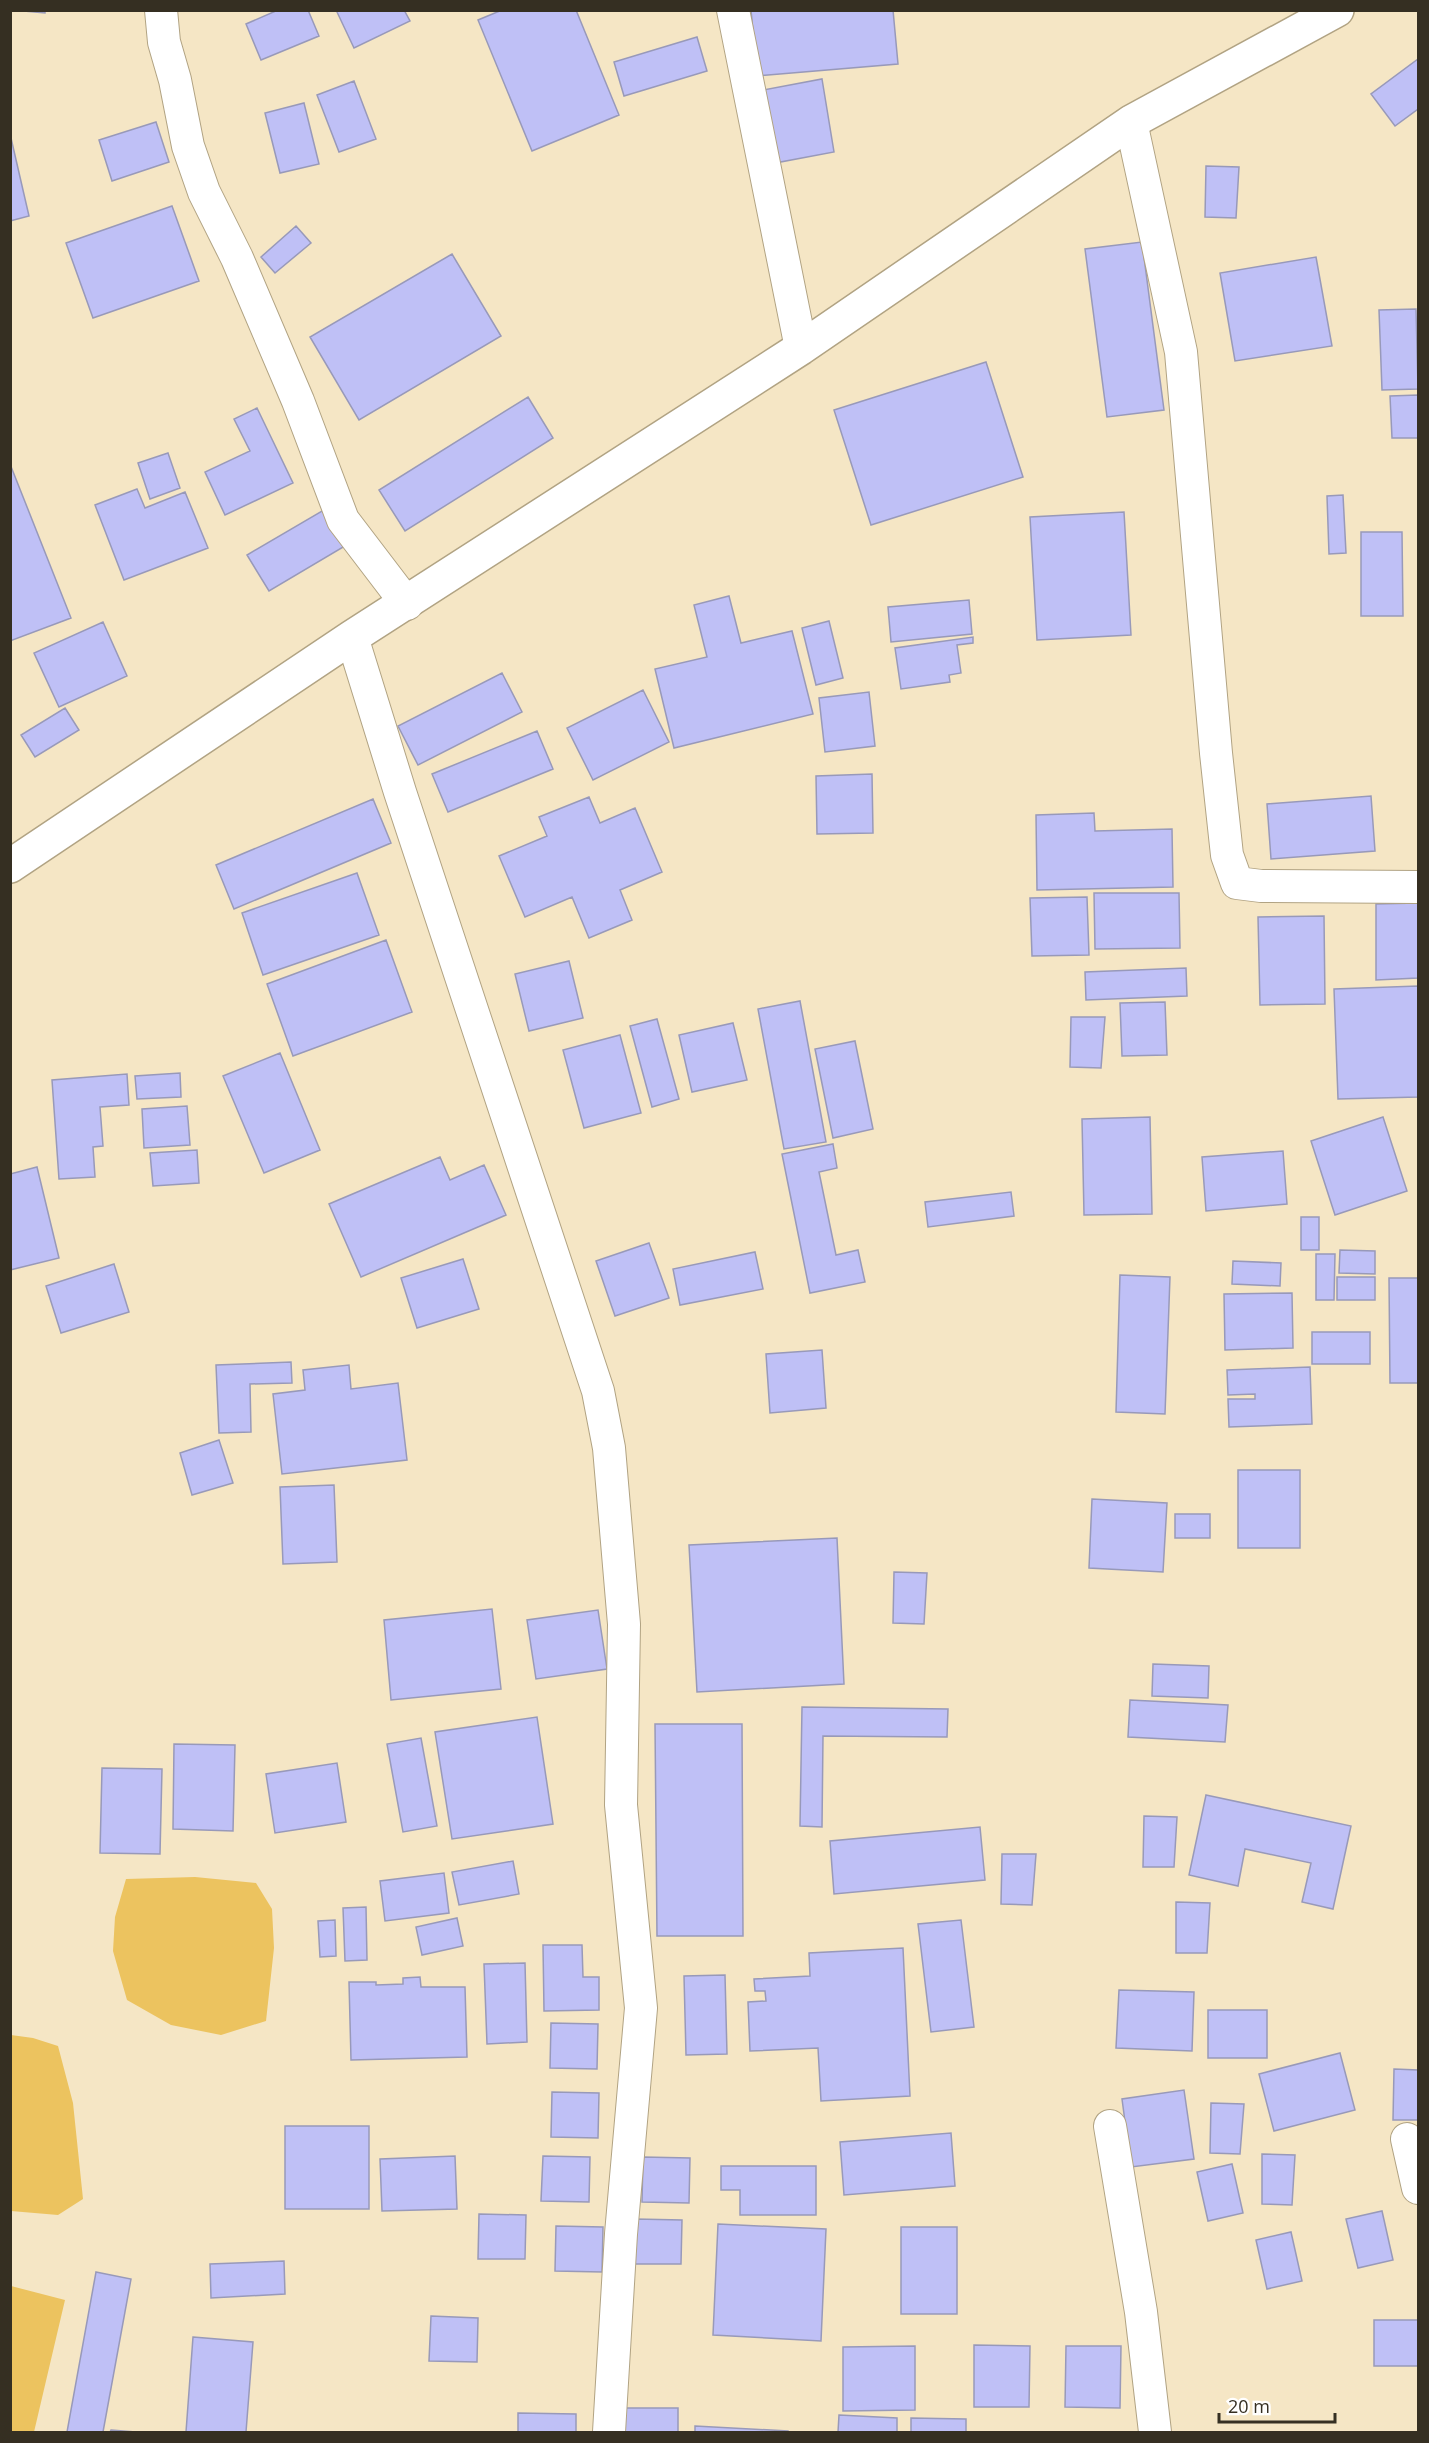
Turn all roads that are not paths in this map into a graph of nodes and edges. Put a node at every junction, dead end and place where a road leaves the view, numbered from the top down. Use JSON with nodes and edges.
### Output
{"nodes":[{"id":1,"x":161,"y":10,"type":"edge"},
{"id":2,"x":732,"y":10,"type":"edge"},
{"id":3,"x":1337,"y":10,"type":"edge"},
{"id":4,"x":1131,"y":122,"type":"junction"},
{"id":5,"x":801,"y":348,"type":"junction"},
{"id":6,"x":407,"y":603,"type":"junction"},
{"id":7,"x":352,"y":637,"type":"junction"},
{"id":8,"x":10,"y":866,"type":"edge"},
{"id":9,"x":1419,"y":887,"type":"edge"},
{"id":10,"x":1110,"y":2126,"type":"dead end"},
{"id":11,"x":1407,"y":2139,"type":"dead end"},
{"id":12,"x":1419,"y":2188,"type":"edge"},
{"id":13,"x":609,"y":2433,"type":"edge"},
{"id":14,"x":1155,"y":2433,"type":"edge"}],
"edges":[{"from":1,"to":6,"type":"street"},
{"from":2,"to":5,"type":"street"},
{"from":3,"to":4,"type":"highway"},
{"from":4,"to":5,"type":"highway"},
{"from":4,"to":9,"type":"street"},
{"from":5,"to":6,"type":"highway"},
{"from":6,"to":7,"type":"highway"},
{"from":7,"to":8,"type":"highway"},
{"from":7,"to":13,"type":"street"},
{"from":10,"to":14,"type":"street"},
{"from":11,"to":12,"type":"street"}]}
